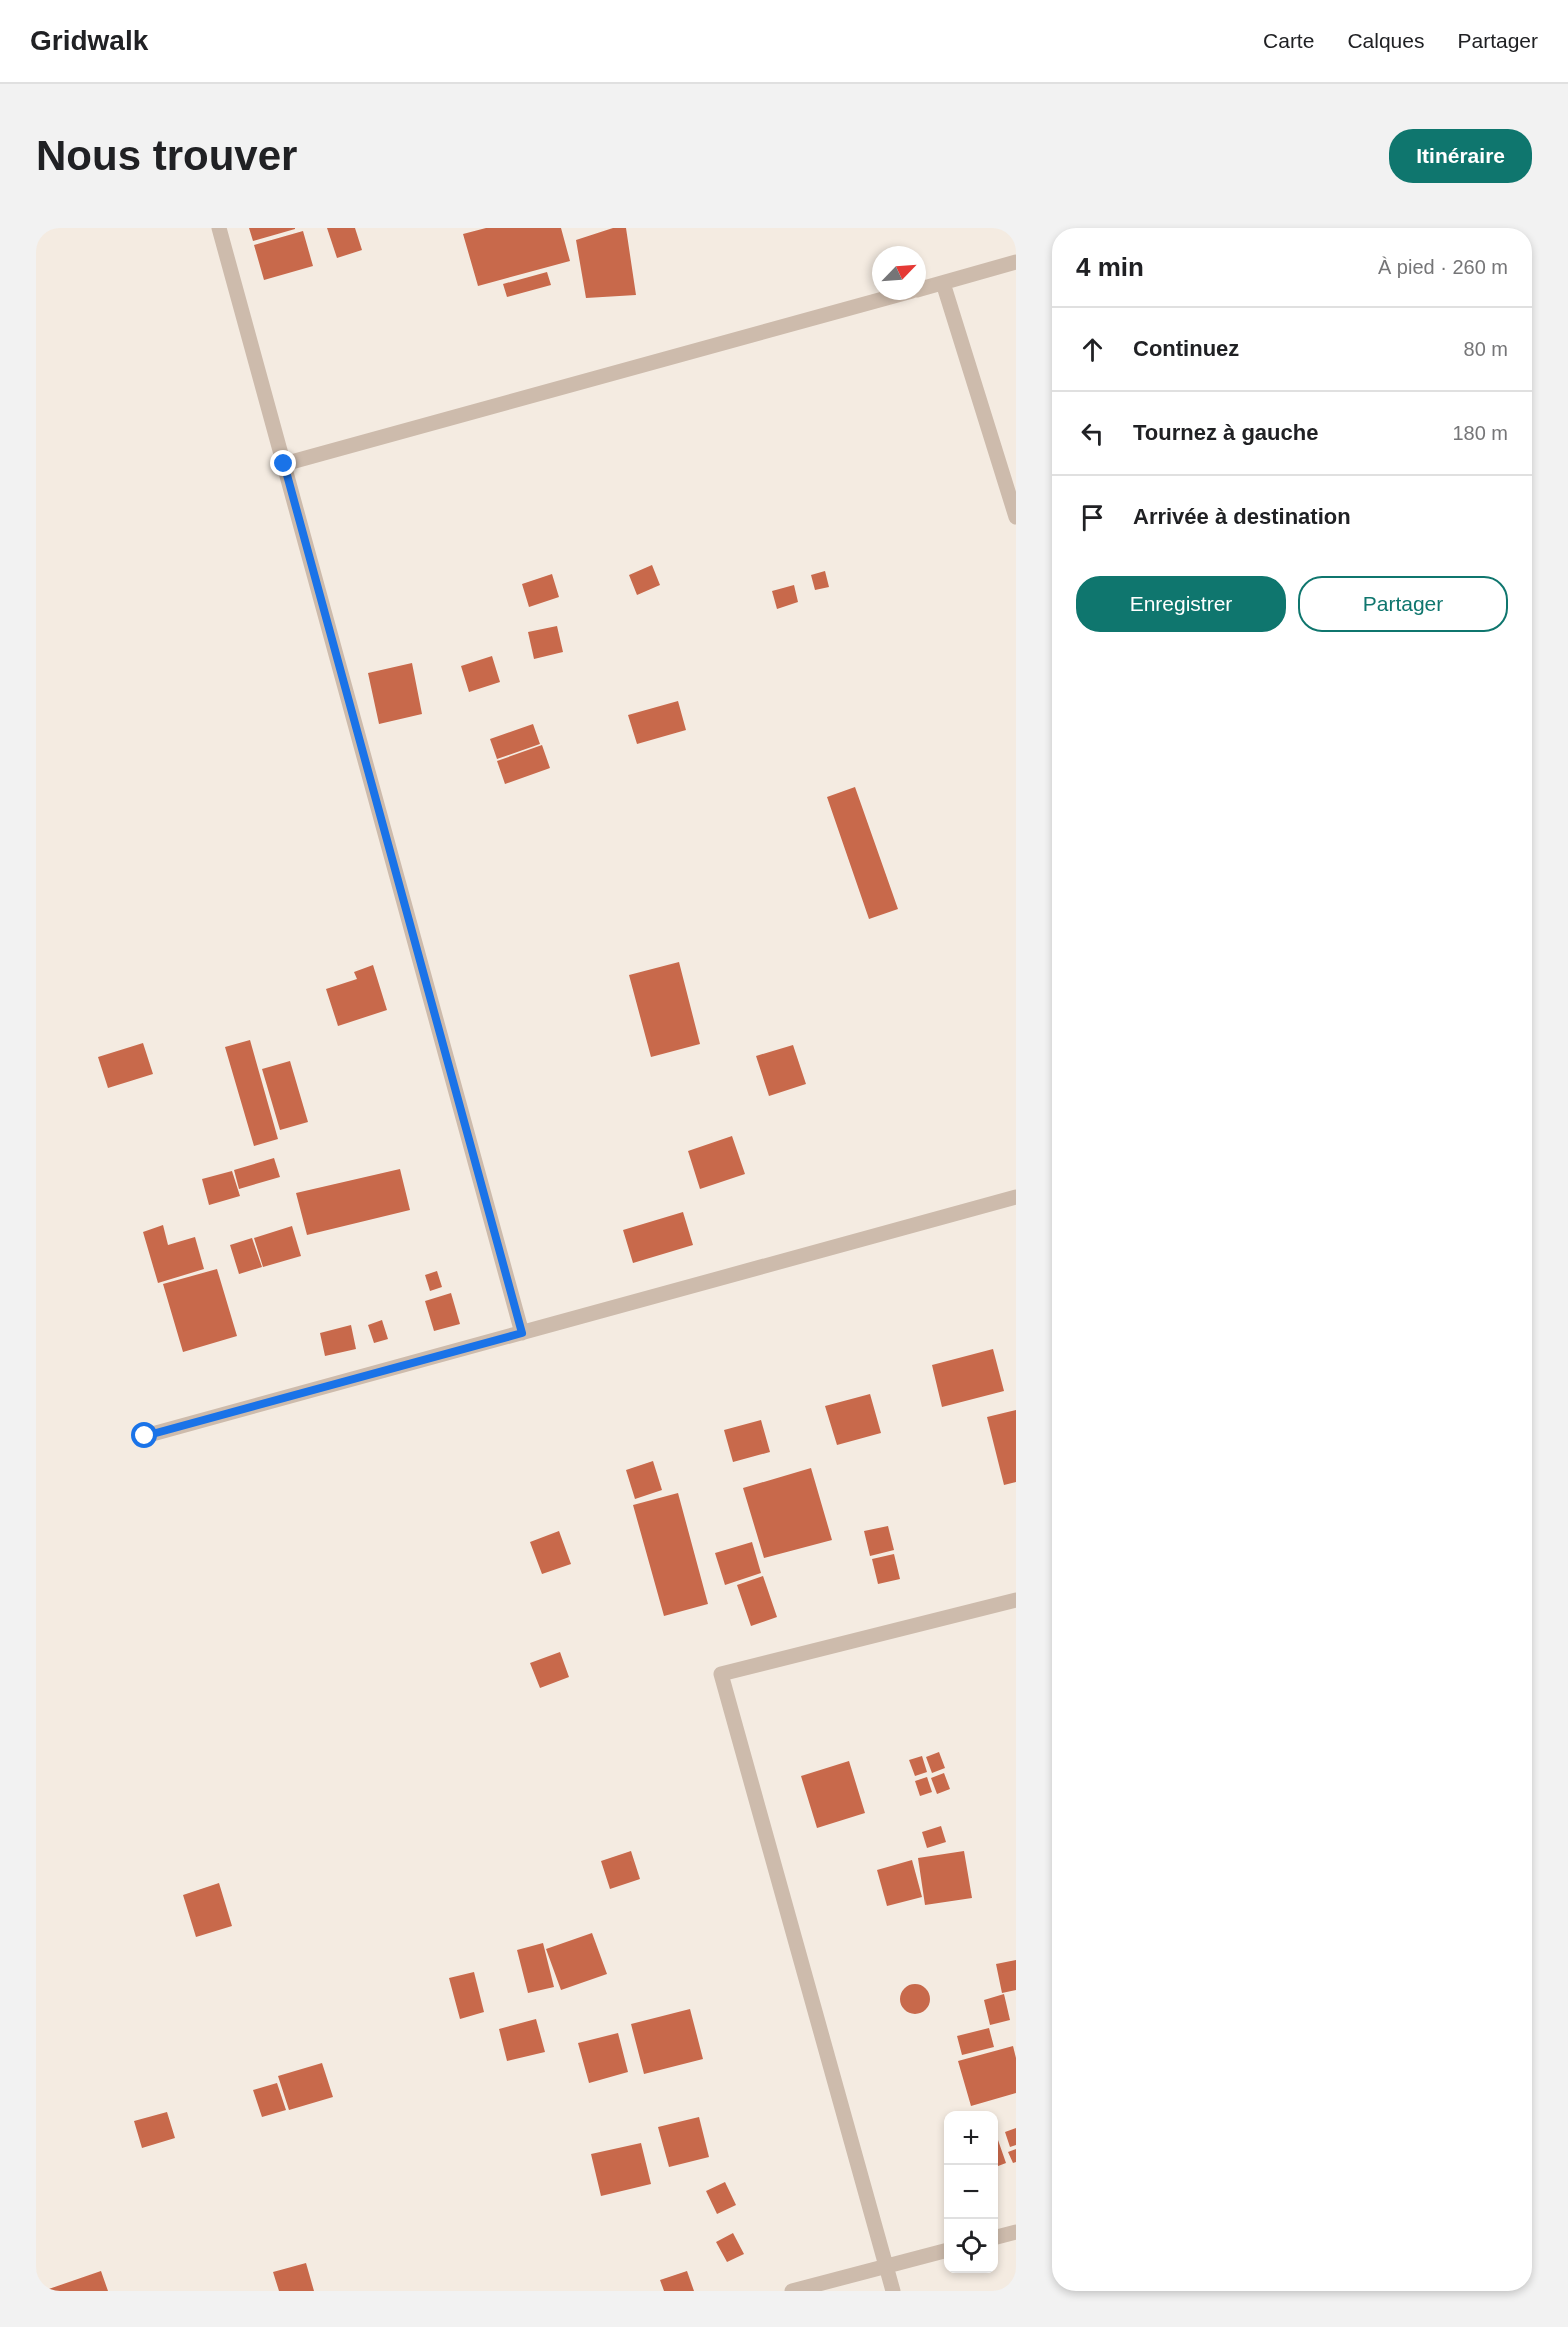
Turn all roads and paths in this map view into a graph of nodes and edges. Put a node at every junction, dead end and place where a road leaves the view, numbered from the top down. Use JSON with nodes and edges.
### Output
{"nodes":[{"id":1,"x":219,"y":228,"type":"edge"},
{"id":2,"x":1016,"y":262,"type":"edge"},
{"id":3,"x":943,"y":283,"type":"junction"},
{"id":4,"x":926,"y":288,"type":"edge"},
{"id":5,"x":879,"y":300,"type":"edge"},
{"id":6,"x":284,"y":464,"type":"junction"},
{"id":7,"x":1016,"y":517,"type":"edge"},
{"id":8,"x":1016,"y":1197,"type":"edge"},
{"id":9,"x":522,"y":1333,"type":"junction"},
{"id":10,"x":145,"y":1436,"type":"dead end"},
{"id":11,"x":1016,"y":1600,"type":"edge"},
{"id":12,"x":1016,"y":2232,"type":"edge"},
{"id":13,"x":998,"y":2237,"type":"edge"},
{"id":14,"x":944,"y":2251,"type":"edge"},
{"id":15,"x":886,"y":2266,"type":"junction"},
{"id":16,"x":792,"y":2291,"type":"edge"},
{"id":17,"x":893,"y":2291,"type":"edge"}],
"edges":[{"from":1,"to":6,"type":"street"},
{"from":2,"to":3,"type":"street"},
{"from":3,"to":4,"type":"street"},
{"from":3,"to":7,"type":"street"},
{"from":5,"to":6,"type":"street"},
{"from":6,"to":9,"type":"street"},
{"from":8,"to":9,"type":"street"},
{"from":9,"to":10,"type":"street"},
{"from":11,"to":15,"type":"street"},
{"from":12,"to":13,"type":"street"},
{"from":14,"to":15,"type":"street"},
{"from":15,"to":16,"type":"street"},
{"from":15,"to":17,"type":"street"}]}
